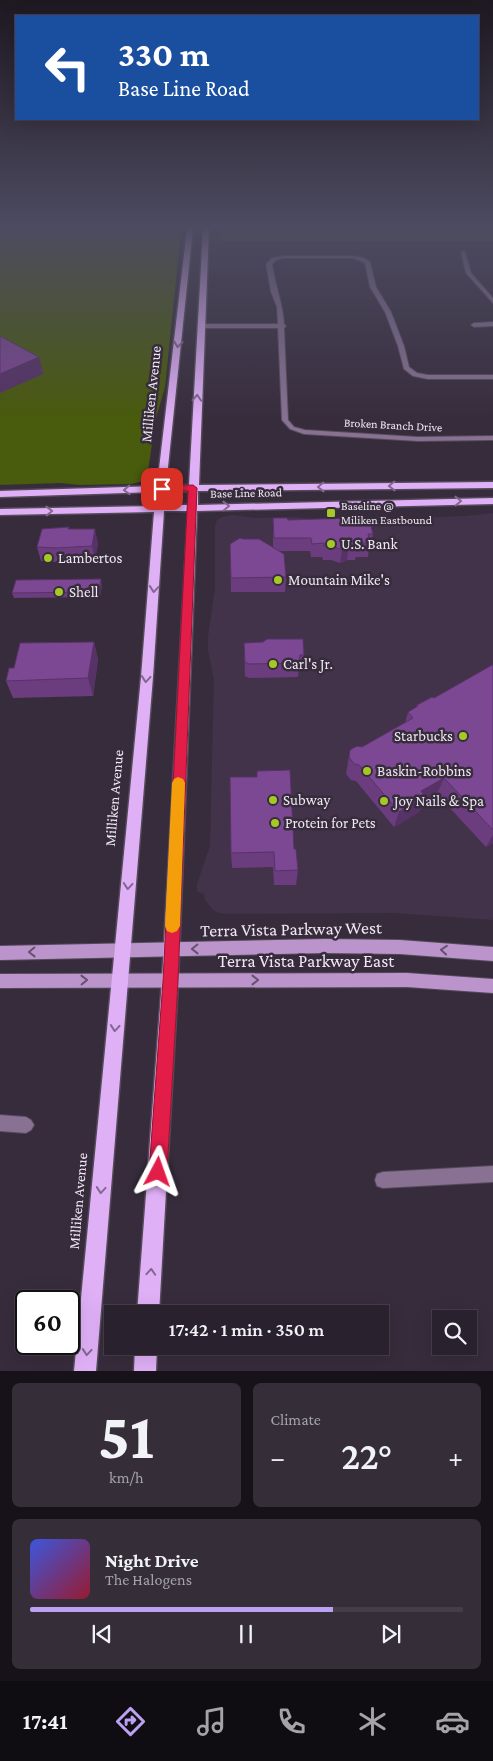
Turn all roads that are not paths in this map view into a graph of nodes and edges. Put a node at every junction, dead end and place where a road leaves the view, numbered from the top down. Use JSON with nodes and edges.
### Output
{"nodes":[{"id":1,"x":183,"y":293,"type":"edge"},
{"id":2,"x":202,"y":293,"type":"edge"},
{"id":3,"x":274,"y":293,"type":"edge"},
{"id":4,"x":377,"y":293,"type":"edge"},
{"id":5,"x":493,"y":324,"type":"edge"},
{"id":6,"x":474,"y":325,"type":"dead end"},
{"id":7,"x":200,"y":326,"type":"junction"},
{"id":8,"x":283,"y":326,"type":"junction"},
{"id":9,"x":493,"y":377,"type":"edge"},
{"id":10,"x":493,"y":438,"type":"edge"},
{"id":11,"x":493,"y":485,"type":"edge"},
{"id":12,"x":193,"y":488,"type":"junction"},
{"id":13,"x":162,"y":489,"type":"junction"},
{"id":14,"x":0,"y":494,"type":"edge"},
{"id":15,"x":493,"y":501,"type":"edge"},
{"id":16,"x":192,"y":507,"type":"junction"},
{"id":17,"x":160,"y":509,"type":"junction"},
{"id":18,"x":0,"y":512,"type":"edge"},
{"id":19,"x":122,"y":949,"type":"junction"},
{"id":20,"x":171,"y":949,"type":"junction"},
{"id":21,"x":0,"y":953,"type":"edge"},
{"id":22,"x":493,"y":954,"type":"edge"},
{"id":23,"x":119,"y":980,"type":"junction"},
{"id":24,"x":170,"y":981,"type":"junction"},
{"id":25,"x":0,"y":982,"type":"edge"},
{"id":26,"x":493,"y":986,"type":"edge"},
{"id":27,"x":0,"y":1123,"type":"edge"},
{"id":28,"x":26,"y":1125,"type":"dead end"},
{"id":29,"x":493,"y":1174,"type":"edge"},
{"id":30,"x":383,"y":1180,"type":"dead end"},
{"id":31,"x":149,"y":1305,"type":"edge"},
{"id":32,"x":146,"y":1355,"type":"edge"},
{"id":33,"x":85,"y":1371,"type":"edge"},
{"id":34,"x":145,"y":1371,"type":"edge"}],
"edges":[{"from":1,"to":13,"type":"main road","name":"Milliken Avenue","one_way":true},
{"from":2,"to":7,"type":"main road"},
{"from":3,"to":8,"type":"street"},
{"from":4,"to":9,"type":"street"},
{"from":5,"to":6,"type":"street"},
{"from":7,"to":8,"type":"street"},
{"from":12,"to":7,"type":"main road","one_way":true},
{"from":8,"to":10,"type":"street","name":"Broken Branch Drive"},
{"from":11,"to":12,"type":"main road","name":"Base Line Road","one_way":true},
{"from":12,"to":13,"type":"main road","name":"Base Line Road"},
{"from":12,"to":16,"type":"main road"},
{"from":13,"to":14,"type":"main road","name":"Base Line Road","one_way":true},
{"from":13,"to":17,"type":"main road","name":"Milliken Avenue"},
{"from":16,"to":15,"type":"main road","name":"Base Line Road","one_way":true},
{"from":16,"to":17,"type":"main road","name":"Base Line Road"},
{"from":16,"to":20,"type":"main road"},
{"from":18,"to":17,"type":"main road","name":"Base Line Road","one_way":true},
{"from":17,"to":19,"type":"main road","name":"Milliken Avenue","one_way":true},
{"from":19,"to":20,"type":"street","name":"Terra Vista Parkway West"},
{"from":19,"to":21,"type":"street","name":"Terra Vista Parkway West","one_way":true},
{"from":19,"to":23,"type":"main road","name":"Milliken Avenue"},
{"from":22,"to":20,"type":"street","name":"Terra Vista Parkway West","one_way":true},
{"from":20,"to":24,"type":"main road"},
{"from":23,"to":24,"type":"street","name":"Terra Vista Parkway East"},
{"from":25,"to":23,"type":"street","one_way":true},
{"from":23,"to":33,"type":"main road","name":"Milliken Avenue","one_way":true},
{"from":24,"to":26,"type":"street","name":"Terra Vista Parkway East","one_way":true},
{"from":31,"to":24,"type":"main road","one_way":true},
{"from":27,"to":28,"type":"street"},
{"from":29,"to":30,"type":"street"},
{"from":32,"to":34,"type":"main road"}]}
